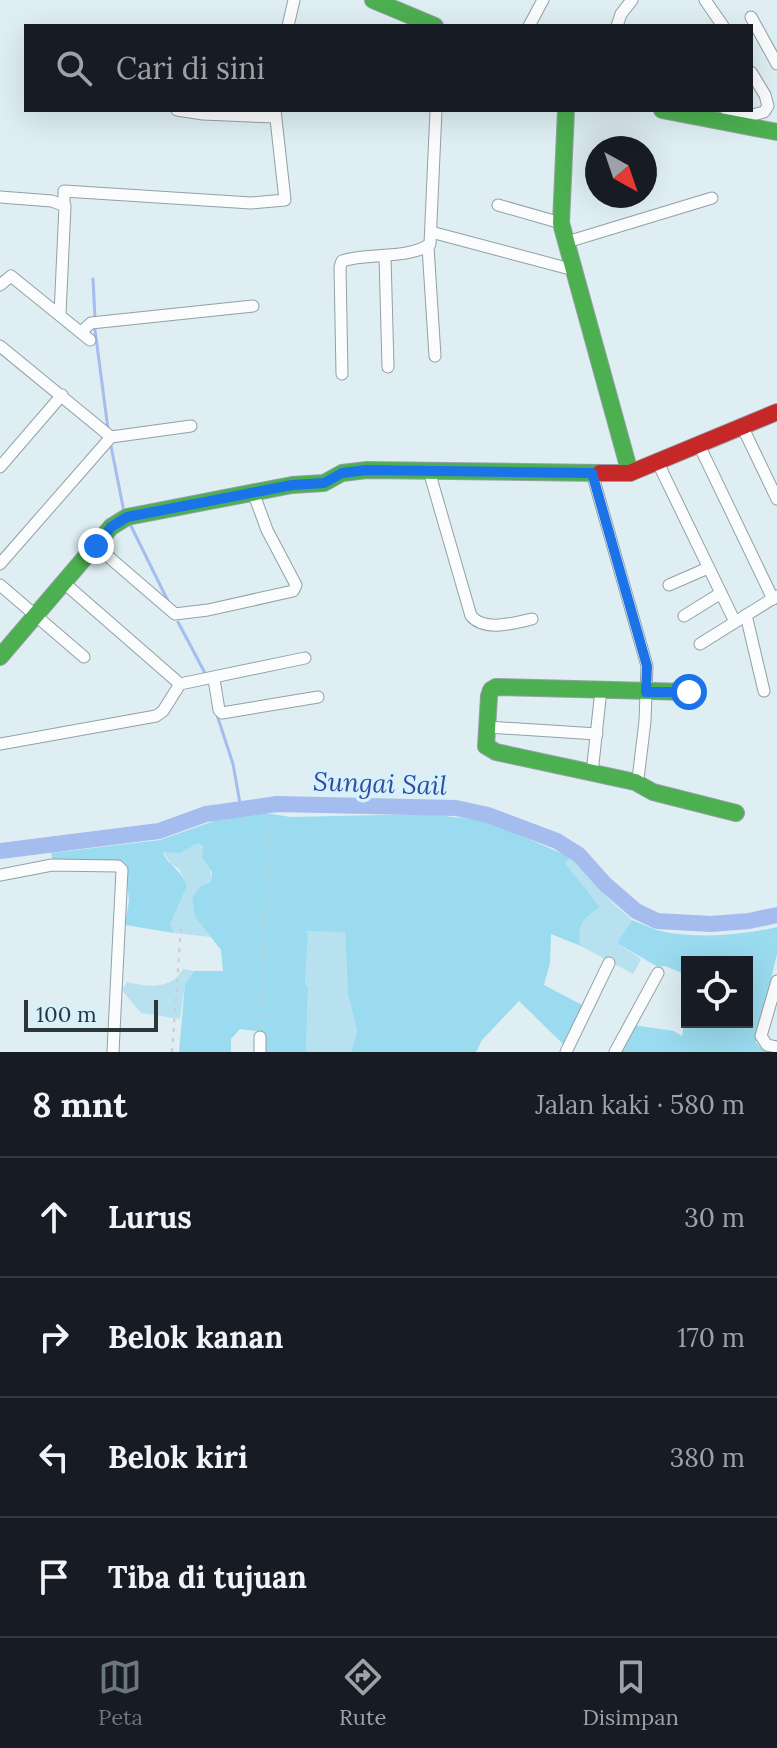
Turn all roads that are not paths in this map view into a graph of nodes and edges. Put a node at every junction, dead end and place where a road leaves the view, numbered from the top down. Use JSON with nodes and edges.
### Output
{"nodes":[{"id":1,"x":294,"y":0,"type":"edge"},
{"id":2,"x":543,"y":0,"type":"edge"},
{"id":3,"x":632,"y":0,"type":"edge"},
{"id":4,"x":705,"y":0,"type":"edge"},
{"id":5,"x":383,"y":2,"type":"edge"},
{"id":6,"x":751,"y":17,"type":"dead end"},
{"id":7,"x":288,"y":24,"type":"edge"},
{"id":8,"x":431,"y":24,"type":"edge"},
{"id":9,"x":530,"y":24,"type":"edge"},
{"id":10,"x":618,"y":24,"type":"edge"},
{"id":11,"x":722,"y":24,"type":"edge"},
{"id":12,"x":777,"y":64,"type":"edge"},
{"id":13,"x":753,"y":75,"type":"edge"},
{"id":14,"x":193,"y":112,"type":"edge"},
{"id":15,"x":436,"y":112,"type":"edge"},
{"id":16,"x":566,"y":112,"type":"edge"},
{"id":17,"x":672,"y":112,"type":"edge"},
{"id":18,"x":736,"y":112,"type":"edge"},
{"id":19,"x":275,"y":113,"type":"edge"},
{"id":20,"x":777,"y":132,"type":"edge"},
{"id":21,"x":0,"y":197,"type":"edge"},
{"id":22,"x":712,"y":198,"type":"dead end"},
{"id":23,"x":64,"y":205,"type":"junction"},
{"id":24,"x":498,"y":205,"type":"dead end"},
{"id":25,"x":561,"y":223,"type":"junction"},
{"id":26,"x":431,"y":232,"type":"junction"},
{"id":27,"x":567,"y":242,"type":"junction"},
{"id":28,"x":428,"y":247,"type":"junction"},
{"id":29,"x":385,"y":256,"type":"junction"},
{"id":30,"x":574,"y":270,"type":"junction"},
{"id":31,"x":0,"y":285,"type":"edge"},
{"id":32,"x":253,"y":306,"type":"dead end"},
{"id":33,"x":60,"y":314,"type":"junction"},
{"id":34,"x":0,"y":346,"type":"edge"},
{"id":35,"x":435,"y":356,"type":"dead end"},
{"id":36,"x":388,"y":367,"type":"dead end"},
{"id":37,"x":342,"y":374,"type":"dead end"},
{"id":38,"x":62,"y":395,"type":"junction"},
{"id":39,"x":777,"y":412,"type":"edge"},
{"id":40,"x":191,"y":426,"type":"dead end"},
{"id":41,"x":742,"y":426,"type":"junction"},
{"id":42,"x":111,"y":437,"type":"junction"},
{"id":43,"x":699,"y":445,"type":"junction"},
{"id":44,"x":658,"y":463,"type":"junction"},
{"id":45,"x":0,"y":467,"type":"edge"},
{"id":46,"x":429,"y":471,"type":"junction"},
{"id":47,"x":592,"y":473,"type":"junction"},
{"id":48,"x":630,"y":473,"type":"junction"},
{"id":49,"x":253,"y":492,"type":"junction"},
{"id":50,"x":777,"y":499,"type":"edge"},
{"id":51,"x":96,"y":546,"type":"junction"},
{"id":52,"x":0,"y":564,"type":"edge"},
{"id":53,"x":708,"y":568,"type":"junction"},
{"id":54,"x":63,"y":582,"type":"junction"},
{"id":55,"x":0,"y":585,"type":"edge"},
{"id":56,"x":669,"y":585,"type":"dead end"},
{"id":57,"x":721,"y":593,"type":"junction"},
{"id":58,"x":775,"y":598,"type":"edge"},
{"id":59,"x":746,"y":615,"type":"junction"},
{"id":60,"x":35,"y":616,"type":"junction"},
{"id":61,"x":684,"y":616,"type":"dead end"},
{"id":62,"x":532,"y":619,"type":"dead end"},
{"id":63,"x":735,"y":622,"type":"junction"},
{"id":64,"x":700,"y":644,"type":"dead end"},
{"id":65,"x":0,"y":657,"type":"edge"},
{"id":66,"x":84,"y":657,"type":"dead end"},
{"id":67,"x":305,"y":658,"type":"dead end"},
{"id":68,"x":214,"y":679,"type":"junction"},
{"id":69,"x":180,"y":684,"type":"junction"},
{"id":70,"x":601,"y":690,"type":"junction"},
{"id":71,"x":764,"y":691,"type":"dead end"},
{"id":72,"x":646,"y":692,"type":"junction"},
{"id":73,"x":689,"y":692,"type":"dead end"},
{"id":74,"x":318,"y":697,"type":"dead end"},
{"id":75,"x":487,"y":727,"type":"junction"},
{"id":76,"x":597,"y":734,"type":"junction"},
{"id":77,"x":0,"y":744,"type":"edge"},
{"id":78,"x":592,"y":773,"type":"junction"},
{"id":79,"x":635,"y":782,"type":"junction"},
{"id":80,"x":736,"y":813,"type":"dead end"},
{"id":81,"x":0,"y":875,"type":"edge"},
{"id":82,"x":609,"y":963,"type":"dead end"},
{"id":83,"x":658,"y":973,"type":"dead end"},
{"id":84,"x":777,"y":981,"type":"edge"},
{"id":85,"x":260,"y":1037,"type":"road end"},
{"id":86,"x":777,"y":1047,"type":"edge"},
{"id":87,"x":113,"y":1052,"type":"edge"},
{"id":88,"x":260,"y":1052,"type":"edge"},
{"id":89,"x":566,"y":1052,"type":"edge"},
{"id":90,"x":615,"y":1052,"type":"edge"}],
"edges":[{"from":1,"to":7,"type":"street"},
{"from":2,"to":9,"type":"street"},
{"from":3,"to":10,"type":"street"},
{"from":4,"to":11,"type":"street"},
{"from":5,"to":8,"type":"street"},
{"from":6,"to":12,"type":"street"},
{"from":13,"to":18,"type":"street"},
{"from":14,"to":19,"type":"street"},
{"from":15,"to":26,"type":"street"},
{"from":16,"to":25,"type":"street"},
{"from":17,"to":20,"type":"street"},
{"from":19,"to":23,"type":"street"},
{"from":21,"to":23,"type":"street"},
{"from":22,"to":27,"type":"street"},
{"from":23,"to":33,"type":"street"},
{"from":24,"to":25,"type":"street"},
{"from":25,"to":27,"type":"street"},
{"from":26,"to":28,"type":"street"},
{"from":26,"to":30,"type":"street"},
{"from":27,"to":30,"type":"street"},
{"from":28,"to":29,"type":"street"},
{"from":28,"to":35,"type":"street"},
{"from":29,"to":36,"type":"street"},
{"from":29,"to":37,"type":"street"},
{"from":30,"to":48,"type":"street"},
{"from":31,"to":33,"type":"street"},
{"from":32,"to":33,"type":"street"},
{"from":34,"to":38,"type":"street"},
{"from":38,"to":42,"type":"street"},
{"from":38,"to":45,"type":"street"},
{"from":39,"to":41,"type":"street"},
{"from":40,"to":42,"type":"street"},
{"from":41,"to":43,"type":"street"},
{"from":41,"to":50,"type":"street"},
{"from":42,"to":52,"type":"street"},
{"from":43,"to":44,"type":"street"},
{"from":43,"to":58,"type":"street"},
{"from":44,"to":48,"type":"street"},
{"from":44,"to":53,"type":"street"},
{"from":46,"to":47,"type":"street"},
{"from":46,"to":49,"type":"street"},
{"from":46,"to":62,"type":"street"},
{"from":47,"to":48,"type":"street"},
{"from":47,"to":72,"type":"street"},
{"from":49,"to":51,"type":"street"},
{"from":49,"to":51,"type":"street"},
{"from":51,"to":54,"type":"street"},
{"from":53,"to":56,"type":"street"},
{"from":53,"to":57,"type":"street"},
{"from":54,"to":60,"type":"street"},
{"from":54,"to":69,"type":"street"},
{"from":55,"to":60,"type":"street"},
{"from":57,"to":61,"type":"street"},
{"from":57,"to":63,"type":"street"},
{"from":58,"to":59,"type":"street"},
{"from":59,"to":63,"type":"street"},
{"from":59,"to":71,"type":"street"},
{"from":60,"to":65,"type":"street"},
{"from":60,"to":66,"type":"street"},
{"from":63,"to":64,"type":"street"},
{"from":67,"to":68,"type":"street"},
{"from":68,"to":69,"type":"street"},
{"from":68,"to":74,"type":"street"},
{"from":69,"to":77,"type":"street"},
{"from":70,"to":72,"type":"street"},
{"from":70,"to":75,"type":"street"},
{"from":70,"to":76,"type":"street"},
{"from":72,"to":73,"type":"street"},
{"from":72,"to":79,"type":"street"},
{"from":75,"to":76,"type":"street"},
{"from":75,"to":78,"type":"street"},
{"from":76,"to":78,"type":"street"},
{"from":78,"to":79,"type":"street"},
{"from":79,"to":80,"type":"street"},
{"from":81,"to":87,"type":"street"},
{"from":82,"to":89,"type":"street"},
{"from":83,"to":90,"type":"street"},
{"from":84,"to":86,"type":"street"},
{"from":85,"to":88,"type":"street"}]}
